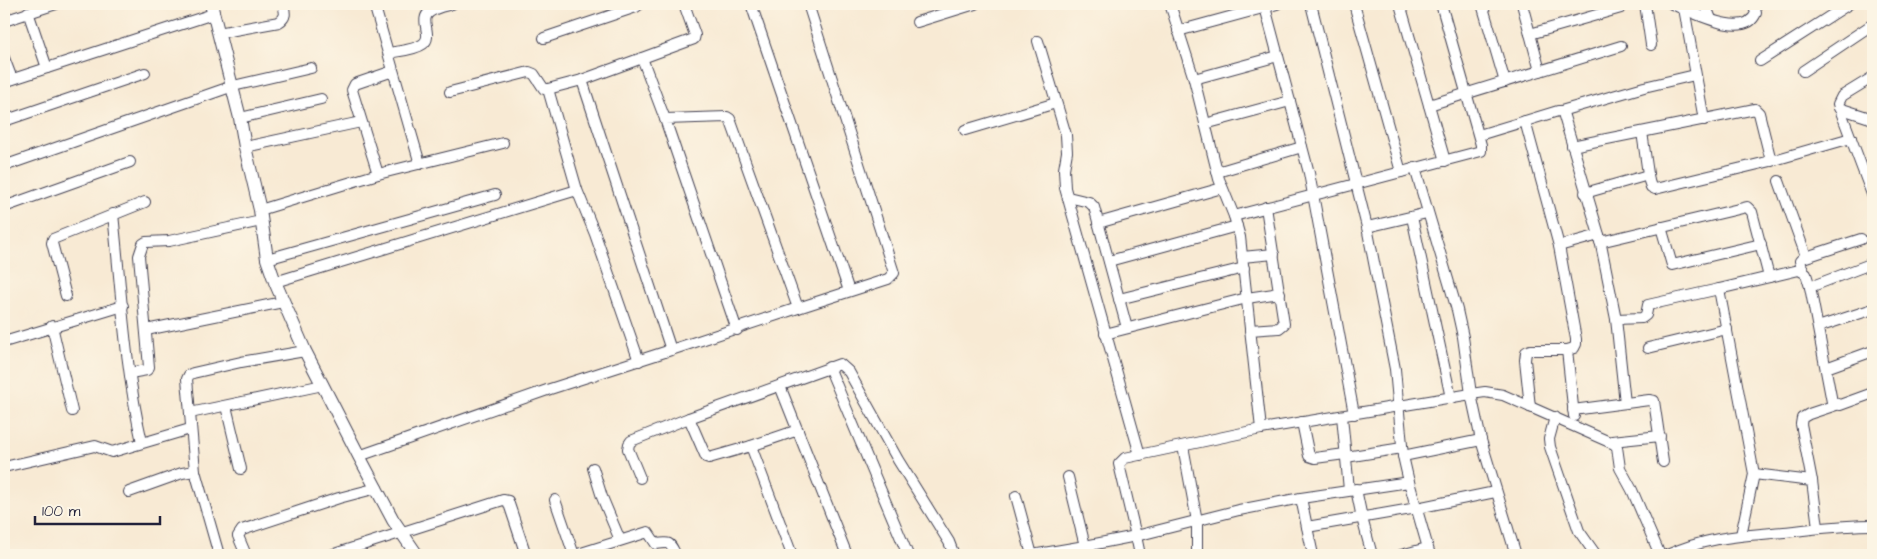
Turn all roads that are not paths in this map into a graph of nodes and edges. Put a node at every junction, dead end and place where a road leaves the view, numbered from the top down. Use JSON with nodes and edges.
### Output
{"nodes":[{"id":1,"x":56,"y":4,"type":"edge"},
{"id":2,"x":283,"y":4,"type":"edge"},
{"id":3,"x":374,"y":4,"type":"edge"},
{"id":4,"x":452,"y":4,"type":"edge"},
{"id":5,"x":640,"y":4,"type":"edge"},
{"id":6,"x":684,"y":4,"type":"edge"},
{"id":7,"x":751,"y":4,"type":"edge"},
{"id":8,"x":808,"y":4,"type":"edge"},
{"id":9,"x":975,"y":4,"type":"edge"},
{"id":10,"x":1170,"y":4,"type":"edge"},
{"id":11,"x":1278,"y":4,"type":"edge"},
{"id":12,"x":1311,"y":4,"type":"edge"},
{"id":13,"x":1354,"y":4,"type":"edge"},
{"id":14,"x":1400,"y":4,"type":"edge"},
{"id":15,"x":1442,"y":4,"type":"edge"},
{"id":16,"x":1482,"y":4,"type":"edge"},
{"id":17,"x":1522,"y":4,"type":"edge"},
{"id":18,"x":1645,"y":4,"type":"edge"},
{"id":19,"x":1672,"y":4,"type":"edge"},
{"id":20,"x":1705,"y":4,"type":"edge"},
{"id":21,"x":1753,"y":4,"type":"edge"},
{"id":22,"x":1849,"y":4,"type":"edge"},
{"id":23,"x":1265,"y":7,"type":"junction"},
{"id":24,"x":1621,"y":8,"type":"dead end"},
{"id":25,"x":1684,"y":8,"type":"junction"},
{"id":26,"x":212,"y":9,"type":"edge"},
{"id":27,"x":28,"y":12,"type":"junction"},
{"id":28,"x":1711,"y":18,"type":"junction"},
{"id":29,"x":4,"y":21,"type":"edge"},
{"id":30,"x":917,"y":22,"type":"dead end"},
{"id":31,"x":1873,"y":24,"type":"edge"},
{"id":32,"x":1178,"y":31,"type":"junction"},
{"id":33,"x":218,"y":33,"type":"junction"},
{"id":34,"x":1530,"y":34,"type":"junction"},
{"id":35,"x":544,"y":38,"type":"dead end"},
{"id":36,"x":1038,"y":41,"type":"dead end"},
{"id":37,"x":1651,"y":45,"type":"dead end"},
{"id":38,"x":1621,"y":46,"type":"dead end"},
{"id":39,"x":389,"y":53,"type":"junction"},
{"id":40,"x":1278,"y":56,"type":"junction"},
{"id":41,"x":4,"y":58,"type":"edge"},
{"id":42,"x":642,"y":58,"type":"junction"},
{"id":43,"x":1760,"y":61,"type":"dead end"},
{"id":44,"x":47,"y":68,"type":"junction"},
{"id":45,"x":310,"y":68,"type":"dead end"},
{"id":46,"x":393,"y":70,"type":"junction"},
{"id":47,"x":1540,"y":71,"type":"junction"},
{"id":48,"x":1802,"y":71,"type":"dead end"},
{"id":49,"x":146,"y":73,"type":"dead end"},
{"id":50,"x":1695,"y":75,"type":"junction"},
{"id":51,"x":1873,"y":77,"type":"edge"},
{"id":52,"x":1194,"y":79,"type":"junction"},
{"id":53,"x":8,"y":80,"type":"edge"},
{"id":54,"x":582,"y":80,"type":"junction"},
{"id":55,"x":1505,"y":82,"type":"junction"},
{"id":56,"x":233,"y":86,"type":"junction"},
{"id":57,"x":548,"y":89,"type":"junction"},
{"id":58,"x":450,"y":92,"type":"dead end"},
{"id":59,"x":1468,"y":94,"type":"junction"},
{"id":60,"x":321,"y":99,"type":"dead end"},
{"id":61,"x":1290,"y":101,"type":"junction"},
{"id":62,"x":1056,"y":103,"type":"junction"},
{"id":63,"x":1429,"y":105,"type":"junction"},
{"id":64,"x":1839,"y":108,"type":"junction"},
{"id":65,"x":1561,"y":111,"type":"junction"},
{"id":66,"x":240,"y":118,"type":"junction"},
{"id":67,"x":1873,"y":119,"type":"edge"},
{"id":68,"x":665,"y":120,"type":"junction"},
{"id":69,"x":1704,"y":120,"type":"junction"},
{"id":70,"x":1525,"y":121,"type":"junction"},
{"id":71,"x":4,"y":122,"type":"edge"},
{"id":72,"x":361,"y":122,"type":"junction"},
{"id":73,"x":1205,"y":124,"type":"junction"},
{"id":74,"x":965,"y":130,"type":"dead end"},
{"id":75,"x":1642,"y":132,"type":"junction"},
{"id":76,"x":1479,"y":135,"type":"junction"},
{"id":77,"x":1851,"y":138,"type":"junction"},
{"id":78,"x":503,"y":144,"type":"dead end"},
{"id":79,"x":1572,"y":146,"type":"junction"},
{"id":80,"x":1302,"y":147,"type":"junction"},
{"id":81,"x":244,"y":148,"type":"junction"},
{"id":82,"x":1445,"y":161,"type":"junction"},
{"id":83,"x":1771,"y":161,"type":"junction"},
{"id":84,"x":130,"y":162,"type":"dead end"},
{"id":85,"x":420,"y":164,"type":"junction"},
{"id":86,"x":4,"y":166,"type":"edge"},
{"id":87,"x":1415,"y":168,"type":"junction"},
{"id":88,"x":1217,"y":172,"type":"junction"},
{"id":89,"x":1401,"y":172,"type":"junction"},
{"id":90,"x":378,"y":174,"type":"junction"},
{"id":91,"x":1648,"y":175,"type":"junction"},
{"id":92,"x":1779,"y":180,"type":"dead end"},
{"id":93,"x":1356,"y":183,"type":"junction"},
{"id":94,"x":1222,"y":188,"type":"junction"},
{"id":95,"x":577,"y":190,"type":"junction"},
{"id":96,"x":1872,"y":191,"type":"edge"},
{"id":97,"x":1585,"y":193,"type":"junction"},
{"id":98,"x":1313,"y":194,"type":"junction"},
{"id":99,"x":495,"y":195,"type":"dead end"},
{"id":100,"x":1068,"y":197,"type":"junction"},
{"id":101,"x":145,"y":202,"type":"dead end"},
{"id":102,"x":4,"y":207,"type":"edge"},
{"id":103,"x":1266,"y":207,"type":"junction"},
{"id":104,"x":1427,"y":213,"type":"junction"},
{"id":105,"x":113,"y":214,"type":"junction"},
{"id":106,"x":261,"y":215,"type":"junction"},
{"id":107,"x":1412,"y":217,"type":"junction"},
{"id":108,"x":1235,"y":221,"type":"junction"},
{"id":109,"x":1098,"y":223,"type":"junction"},
{"id":110,"x":1367,"y":227,"type":"junction"},
{"id":111,"x":1660,"y":227,"type":"junction"},
{"id":112,"x":1599,"y":238,"type":"junction"},
{"id":113,"x":1861,"y":239,"type":"dead end"},
{"id":114,"x":1760,"y":244,"type":"junction"},
{"id":115,"x":1559,"y":246,"type":"junction"},
{"id":116,"x":1274,"y":254,"type":"junction"},
{"id":117,"x":1806,"y":256,"type":"junction"},
{"id":118,"x":1242,"y":257,"type":"junction"},
{"id":119,"x":267,"y":259,"type":"junction"},
{"id":120,"x":1109,"y":261,"type":"junction"},
{"id":121,"x":1873,"y":263,"type":"edge"},
{"id":122,"x":1244,"y":268,"type":"junction"},
{"id":123,"x":1803,"y":271,"type":"junction"},
{"id":124,"x":1769,"y":277,"type":"junction"},
{"id":125,"x":276,"y":282,"type":"junction"},
{"id":126,"x":1810,"y":287,"type":"junction"},
{"id":127,"x":1719,"y":289,"type":"junction"},
{"id":128,"x":849,"y":291,"type":"junction"},
{"id":129,"x":1280,"y":293,"type":"junction"},
{"id":130,"x":66,"y":296,"type":"dead end"},
{"id":131,"x":1247,"y":298,"type":"junction"},
{"id":132,"x":1119,"y":300,"type":"junction"},
{"id":133,"x":283,"y":302,"type":"junction"},
{"id":134,"x":123,"y":306,"type":"junction"},
{"id":135,"x":798,"y":308,"type":"junction"},
{"id":136,"x":1873,"y":309,"type":"edge"},
{"id":137,"x":1616,"y":319,"type":"junction"},
{"id":138,"x":52,"y":326,"type":"junction"},
{"id":139,"x":1818,"y":327,"type":"junction"},
{"id":140,"x":1127,"y":328,"type":"junction"},
{"id":141,"x":1727,"y":329,"type":"junction"},
{"id":142,"x":146,"y":330,"type":"junction"},
{"id":143,"x":737,"y":330,"type":"junction"},
{"id":144,"x":1250,"y":330,"type":"junction"},
{"id":145,"x":1105,"y":334,"type":"junction"},
{"id":146,"x":4,"y":342,"type":"edge"},
{"id":147,"x":1648,"y":348,"type":"dead end"},
{"id":148,"x":671,"y":350,"type":"junction"},
{"id":149,"x":1567,"y":350,"type":"junction"},
{"id":150,"x":305,"y":351,"type":"junction"},
{"id":151,"x":1873,"y":351,"type":"edge"},
{"id":152,"x":639,"y":361,"type":"junction"},
{"id":153,"x":829,"y":367,"type":"junction"},
{"id":154,"x":1826,"y":368,"type":"junction"},
{"id":155,"x":130,"y":373,"type":"junction"},
{"id":156,"x":323,"y":385,"type":"junction"},
{"id":157,"x":780,"y":386,"type":"junction"},
{"id":158,"x":1873,"y":393,"type":"edge"},
{"id":159,"x":1471,"y":394,"type":"junction"},
{"id":160,"x":1451,"y":398,"type":"junction"},
{"id":161,"x":1625,"y":403,"type":"junction"},
{"id":162,"x":1836,"y":405,"type":"junction"},
{"id":163,"x":226,"y":406,"type":"junction"},
{"id":164,"x":1399,"y":407,"type":"junction"},
{"id":165,"x":1530,"y":407,"type":"junction"},
{"id":166,"x":1573,"y":410,"type":"junction"},
{"id":167,"x":72,"y":411,"type":"dead end"},
{"id":168,"x":190,"y":413,"type":"junction"},
{"id":169,"x":1354,"y":414,"type":"junction"},
{"id":170,"x":1342,"y":416,"type":"junction"},
{"id":171,"x":1555,"y":417,"type":"junction"},
{"id":172,"x":689,"y":418,"type":"junction"},
{"id":173,"x":1302,"y":422,"type":"junction"},
{"id":174,"x":1575,"y":425,"type":"junction"},
{"id":175,"x":190,"y":429,"type":"junction"},
{"id":176,"x":1261,"y":429,"type":"junction"},
{"id":177,"x":798,"y":430,"type":"junction"},
{"id":178,"x":1660,"y":436,"type":"junction"},
{"id":179,"x":1481,"y":440,"type":"junction"},
{"id":180,"x":1612,"y":441,"type":"junction"},
{"id":181,"x":142,"y":442,"type":"junction"},
{"id":182,"x":751,"y":446,"type":"junction"},
{"id":183,"x":1182,"y":446,"type":"junction"},
{"id":184,"x":1402,"y":452,"type":"junction"},
{"id":185,"x":1140,"y":455,"type":"junction"},
{"id":186,"x":359,"y":456,"type":"junction"},
{"id":187,"x":1345,"y":456,"type":"junction"},
{"id":188,"x":1664,"y":462,"type":"dead end"},
{"id":189,"x":4,"y":467,"type":"edge"},
{"id":190,"x":241,"y":468,"type":"dead end"},
{"id":191,"x":593,"y":468,"type":"dead end"},
{"id":192,"x":195,"y":471,"type":"junction"},
{"id":193,"x":1754,"y":474,"type":"junction"},
{"id":194,"x":1068,"y":477,"type":"dead end"},
{"id":195,"x":640,"y":478,"type":"dead end"},
{"id":196,"x":1812,"y":481,"type":"junction"},
{"id":197,"x":1409,"y":482,"type":"junction"},
{"id":198,"x":377,"y":488,"type":"junction"},
{"id":199,"x":1353,"y":490,"type":"junction"},
{"id":200,"x":129,"y":492,"type":"dead end"},
{"id":201,"x":1496,"y":492,"type":"junction"},
{"id":202,"x":1016,"y":496,"type":"dead end"},
{"id":203,"x":1301,"y":498,"type":"junction"},
{"id":204,"x":555,"y":500,"type":"dead end"},
{"id":205,"x":1416,"y":508,"type":"junction"},
{"id":206,"x":1362,"y":518,"type":"junction"},
{"id":207,"x":1197,"y":521,"type":"junction"},
{"id":208,"x":1873,"y":525,"type":"edge"},
{"id":209,"x":1307,"y":527,"type":"junction"},
{"id":210,"x":1818,"y":527,"type":"junction"},
{"id":211,"x":400,"y":532,"type":"junction"},
{"id":212,"x":1741,"y":535,"type":"junction"},
{"id":213,"x":1136,"y":536,"type":"junction"},
{"id":214,"x":620,"y":540,"type":"junction"},
{"id":215,"x":1086,"y":551,"type":"edge"},
{"id":216,"x":1428,"y":551,"type":"edge"},
{"id":217,"x":219,"y":555,"type":"edge"},
{"id":218,"x":246,"y":555,"type":"edge"},
{"id":219,"x":331,"y":555,"type":"edge"},
{"id":220,"x":417,"y":555,"type":"edge"},
{"id":221,"x":526,"y":555,"type":"edge"},
{"id":222,"x":575,"y":555,"type":"edge"},
{"id":223,"x":676,"y":555,"type":"edge"},
{"id":224,"x":792,"y":555,"type":"edge"},
{"id":225,"x":847,"y":555,"type":"edge"},
{"id":226,"x":908,"y":555,"type":"edge"},
{"id":227,"x":954,"y":555,"type":"edge"},
{"id":228,"x":1032,"y":555,"type":"edge"},
{"id":229,"x":1140,"y":555,"type":"edge"},
{"id":230,"x":1196,"y":555,"type":"edge"},
{"id":231,"x":1313,"y":555,"type":"edge"},
{"id":232,"x":1372,"y":555,"type":"edge"},
{"id":233,"x":1401,"y":555,"type":"edge"},
{"id":234,"x":1516,"y":555,"type":"edge"},
{"id":235,"x":1596,"y":555,"type":"edge"},
{"id":236,"x":1660,"y":555,"type":"edge"},
{"id":237,"x":1667,"y":555,"type":"edge"}],
"edges":[{"from":1,"to":27,"type":"street"},
{"from":2,"to":33,"type":"street"},
{"from":3,"to":39,"type":"street"},
{"from":4,"to":39,"type":"street"},
{"from":5,"to":35,"type":"street"},
{"from":6,"to":42,"type":"street"},
{"from":7,"to":128,"type":"street"},
{"from":8,"to":128,"type":"street"},
{"from":9,"to":30,"type":"street"},
{"from":10,"to":32,"type":"street"},
{"from":11,"to":23,"type":"street"},
{"from":12,"to":93,"type":"street"},
{"from":13,"to":89,"type":"street"},
{"from":14,"to":63,"type":"street"},
{"from":15,"to":59,"type":"street"},
{"from":16,"to":55,"type":"street"},
{"from":17,"to":34,"type":"street"},
{"from":18,"to":37,"type":"street"},
{"from":19,"to":25,"type":"street"},
{"from":20,"to":28,"type":"street"},
{"from":21,"to":28,"type":"street"},
{"from":22,"to":43,"type":"street"},
{"from":23,"to":32,"type":"street"},
{"from":23,"to":40,"type":"street"},
{"from":24,"to":34,"type":"street"},
{"from":25,"to":28,"type":"street"},
{"from":25,"to":50,"type":"street"},
{"from":26,"to":33,"type":"street"},
{"from":26,"to":44,"type":"street"},
{"from":27,"to":29,"type":"street"},
{"from":27,"to":44,"type":"street"},
{"from":31,"to":48,"type":"street"},
{"from":32,"to":52,"type":"street"},
{"from":33,"to":56,"type":"street"},
{"from":34,"to":47,"type":"street"},
{"from":36,"to":62,"type":"street"},
{"from":38,"to":47,"type":"street"},
{"from":39,"to":46,"type":"street"},
{"from":40,"to":52,"type":"street"},
{"from":40,"to":61,"type":"street"},
{"from":41,"to":53,"type":"street"},
{"from":42,"to":54,"type":"street"},
{"from":42,"to":68,"type":"street"},
{"from":44,"to":53,"type":"street"},
{"from":45,"to":56,"type":"street"},
{"from":46,"to":72,"type":"street"},
{"from":46,"to":85,"type":"street"},
{"from":47,"to":55,"type":"street"},
{"from":49,"to":71,"type":"street"},
{"from":50,"to":65,"type":"street"},
{"from":50,"to":69,"type":"street"},
{"from":51,"to":64,"type":"street"},
{"from":52,"to":73,"type":"street"},
{"from":54,"to":57,"type":"street"},
{"from":54,"to":148,"type":"street"},
{"from":55,"to":59,"type":"street"},
{"from":56,"to":66,"type":"street"},
{"from":56,"to":86,"type":"street"},
{"from":57,"to":58,"type":"street"},
{"from":57,"to":95,"type":"street"},
{"from":59,"to":63,"type":"street"},
{"from":59,"to":76,"type":"street"},
{"from":60,"to":66,"type":"street"},
{"from":61,"to":73,"type":"street"},
{"from":61,"to":80,"type":"street"},
{"from":62,"to":74,"type":"street"},
{"from":62,"to":100,"type":"street"},
{"from":63,"to":82,"type":"street"},
{"from":64,"to":67,"type":"street"},
{"from":64,"to":77,"type":"street"},
{"from":65,"to":70,"type":"street"},
{"from":65,"to":79,"type":"street"},
{"from":66,"to":81,"type":"street"},
{"from":68,"to":135,"type":"street"},
{"from":68,"to":143,"type":"street"},
{"from":69,"to":75,"type":"street"},
{"from":69,"to":83,"type":"street"},
{"from":70,"to":76,"type":"street"},
{"from":70,"to":115,"type":"street"},
{"from":72,"to":81,"type":"street"},
{"from":72,"to":90,"type":"street"},
{"from":73,"to":88,"type":"street"},
{"from":75,"to":79,"type":"street"},
{"from":75,"to":91,"type":"street"},
{"from":76,"to":82,"type":"street"},
{"from":77,"to":83,"type":"street"},
{"from":77,"to":96,"type":"street"},
{"from":78,"to":85,"type":"street"},
{"from":79,"to":97,"type":"street"},
{"from":80,"to":88,"type":"street"},
{"from":80,"to":98,"type":"street"},
{"from":81,"to":106,"type":"street"},
{"from":82,"to":87,"type":"street"},
{"from":83,"to":91,"type":"street"},
{"from":84,"to":102,"type":"street"},
{"from":85,"to":90,"type":"street"},
{"from":87,"to":89,"type":"street"},
{"from":87,"to":104,"type":"street"},
{"from":88,"to":94,"type":"street"},
{"from":89,"to":93,"type":"street"},
{"from":90,"to":106,"type":"street"},
{"from":91,"to":97,"type":"street"},
{"from":92,"to":117,"type":"street"},
{"from":93,"to":98,"type":"street"},
{"from":93,"to":110,"type":"street"},
{"from":94,"to":108,"type":"street"},
{"from":94,"to":109,"type":"street"},
{"from":95,"to":125,"type":"street"},
{"from":95,"to":152,"type":"street"},
{"from":97,"to":112,"type":"street"},
{"from":98,"to":103,"type":"street"},
{"from":98,"to":169,"type":"street"},
{"from":99,"to":119,"type":"street"},
{"from":100,"to":109,"type":"street"},
{"from":100,"to":145,"type":"street"},
{"from":101,"to":105,"type":"street"},
{"from":103,"to":108,"type":"street"},
{"from":103,"to":116,"type":"street"},
{"from":104,"to":107,"type":"street"},
{"from":104,"to":159,"type":"street"},
{"from":105,"to":130,"type":"street"},
{"from":105,"to":134,"type":"street"},
{"from":106,"to":119,"type":"street"},
{"from":106,"to":142,"type":"street"},
{"from":107,"to":110,"type":"street"},
{"from":107,"to":160,"type":"street"},
{"from":108,"to":118,"type":"street"},
{"from":108,"to":120,"type":"street"},
{"from":109,"to":120,"type":"street"},
{"from":110,"to":164,"type":"street"},
{"from":111,"to":112,"type":"street"},
{"from":111,"to":114,"type":"street"},
{"from":111,"to":114,"type":"street"},
{"from":112,"to":115,"type":"street"},
{"from":112,"to":137,"type":"street"},
{"from":113,"to":117,"type":"street"},
{"from":114,"to":124,"type":"street"},
{"from":115,"to":149,"type":"street"},
{"from":116,"to":118,"type":"street"},
{"from":116,"to":129,"type":"street"},
{"from":117,"to":123,"type":"street"},
{"from":118,"to":122,"type":"street"},
{"from":119,"to":125,"type":"street"},
{"from":120,"to":132,"type":"street"},
{"from":121,"to":126,"type":"street"},
{"from":122,"to":131,"type":"street"},
{"from":122,"to":132,"type":"street"},
{"from":123,"to":124,"type":"street"},
{"from":123,"to":126,"type":"street"},
{"from":124,"to":127,"type":"street"},
{"from":125,"to":133,"type":"street"},
{"from":126,"to":139,"type":"street"},
{"from":127,"to":137,"type":"street"},
{"from":127,"to":141,"type":"street"},
{"from":128,"to":135,"type":"street"},
{"from":129,"to":131,"type":"street"},
{"from":129,"to":144,"type":"street"},
{"from":131,"to":140,"type":"street"},
{"from":131,"to":144,"type":"street"},
{"from":132,"to":140,"type":"street"},
{"from":133,"to":142,"type":"street"},
{"from":133,"to":150,"type":"street"},
{"from":134,"to":138,"type":"street"},
{"from":134,"to":155,"type":"street"},
{"from":135,"to":143,"type":"street"},
{"from":136,"to":139,"type":"street"},
{"from":137,"to":161,"type":"street"},
{"from":138,"to":146,"type":"street"},
{"from":138,"to":167,"type":"street"},
{"from":139,"to":154,"type":"street"},
{"from":140,"to":145,"type":"street"},
{"from":141,"to":147,"type":"street"},
{"from":141,"to":193,"type":"street"},
{"from":142,"to":155,"type":"street"},
{"from":143,"to":148,"type":"street"},
{"from":144,"to":176,"type":"street"},
{"from":145,"to":185,"type":"street"},
{"from":148,"to":152,"type":"street"},
{"from":149,"to":165,"type":"street"},
{"from":149,"to":166,"type":"street"},
{"from":150,"to":156,"type":"street"},
{"from":150,"to":168,"type":"street"},
{"from":151,"to":154,"type":"street"},
{"from":152,"to":186,"type":"street"},
{"from":153,"to":157,"type":"street"},
{"from":153,"to":226,"type":"street"},
{"from":153,"to":227,"type":"street"},
{"from":154,"to":162,"type":"street"},
{"from":155,"to":181,"type":"street"},
{"from":156,"to":163,"type":"street"},
{"from":156,"to":186,"type":"street"},
{"from":157,"to":172,"type":"street"},
{"from":157,"to":177,"type":"street"},
{"from":158,"to":162,"type":"street"},
{"from":159,"to":160,"type":"street"},
{"from":159,"to":165,"type":"street"},
{"from":159,"to":179,"type":"street"},
{"from":160,"to":164,"type":"street"},
{"from":161,"to":166,"type":"street"},
{"from":161,"to":178,"type":"street"},
{"from":162,"to":196,"type":"street"},
{"from":163,"to":168,"type":"street"},
{"from":163,"to":190,"type":"street"},
{"from":164,"to":169,"type":"street"},
{"from":164,"to":184,"type":"street"},
{"from":165,"to":171,"type":"street"},
{"from":166,"to":174,"type":"street"},
{"from":168,"to":175,"type":"street"},
{"from":169,"to":170,"type":"street"},
{"from":170,"to":173,"type":"street"},
{"from":170,"to":187,"type":"street"},
{"from":171,"to":174,"type":"street"},
{"from":171,"to":235,"type":"street"},
{"from":172,"to":182,"type":"street"},
{"from":172,"to":195,"type":"street"},
{"from":173,"to":176,"type":"street"},
{"from":173,"to":187,"type":"street"},
{"from":174,"to":180,"type":"street"},
{"from":175,"to":181,"type":"street"},
{"from":175,"to":192,"type":"street"},
{"from":176,"to":183,"type":"street"},
{"from":177,"to":182,"type":"street"},
{"from":177,"to":225,"type":"street"},
{"from":178,"to":180,"type":"street"},
{"from":178,"to":188,"type":"street"},
{"from":179,"to":184,"type":"street"},
{"from":179,"to":201,"type":"street"},
{"from":180,"to":236,"type":"street"},
{"from":181,"to":189,"type":"street"},
{"from":182,"to":224,"type":"street"},
{"from":183,"to":185,"type":"street"},
{"from":183,"to":207,"type":"street"},
{"from":184,"to":187,"type":"street"},
{"from":184,"to":197,"type":"street"},
{"from":185,"to":213,"type":"street"},
{"from":186,"to":198,"type":"street"},
{"from":187,"to":199,"type":"street"},
{"from":191,"to":214,"type":"street"},
{"from":192,"to":200,"type":"street"},
{"from":192,"to":217,"type":"street"},
{"from":193,"to":196,"type":"street"},
{"from":193,"to":212,"type":"street"},
{"from":194,"to":215,"type":"street"},
{"from":196,"to":210,"type":"street"},
{"from":197,"to":199,"type":"street"},
{"from":197,"to":205,"type":"street"},
{"from":198,"to":211,"type":"street"},
{"from":198,"to":218,"type":"street"},
{"from":199,"to":203,"type":"street"},
{"from":199,"to":206,"type":"street"},
{"from":201,"to":205,"type":"street"},
{"from":201,"to":234,"type":"street"},
{"from":202,"to":228,"type":"street"},
{"from":203,"to":207,"type":"street"},
{"from":203,"to":209,"type":"street"},
{"from":204,"to":222,"type":"street"},
{"from":205,"to":206,"type":"street"},
{"from":205,"to":216,"type":"street"},
{"from":206,"to":209,"type":"street"},
{"from":206,"to":232,"type":"street"},
{"from":207,"to":213,"type":"street"},
{"from":207,"to":230,"type":"street"},
{"from":208,"to":210,"type":"street"},
{"from":209,"to":231,"type":"street"},
{"from":210,"to":212,"type":"street"},
{"from":211,"to":219,"type":"street"},
{"from":211,"to":220,"type":"street"},
{"from":211,"to":221,"type":"street"},
{"from":212,"to":237,"type":"street"},
{"from":213,"to":215,"type":"street"},
{"from":213,"to":229,"type":"street"},
{"from":214,"to":222,"type":"street"},
{"from":214,"to":223,"type":"street"},
{"from":215,"to":228,"type":"street"},
{"from":216,"to":233,"type":"street"}]}
